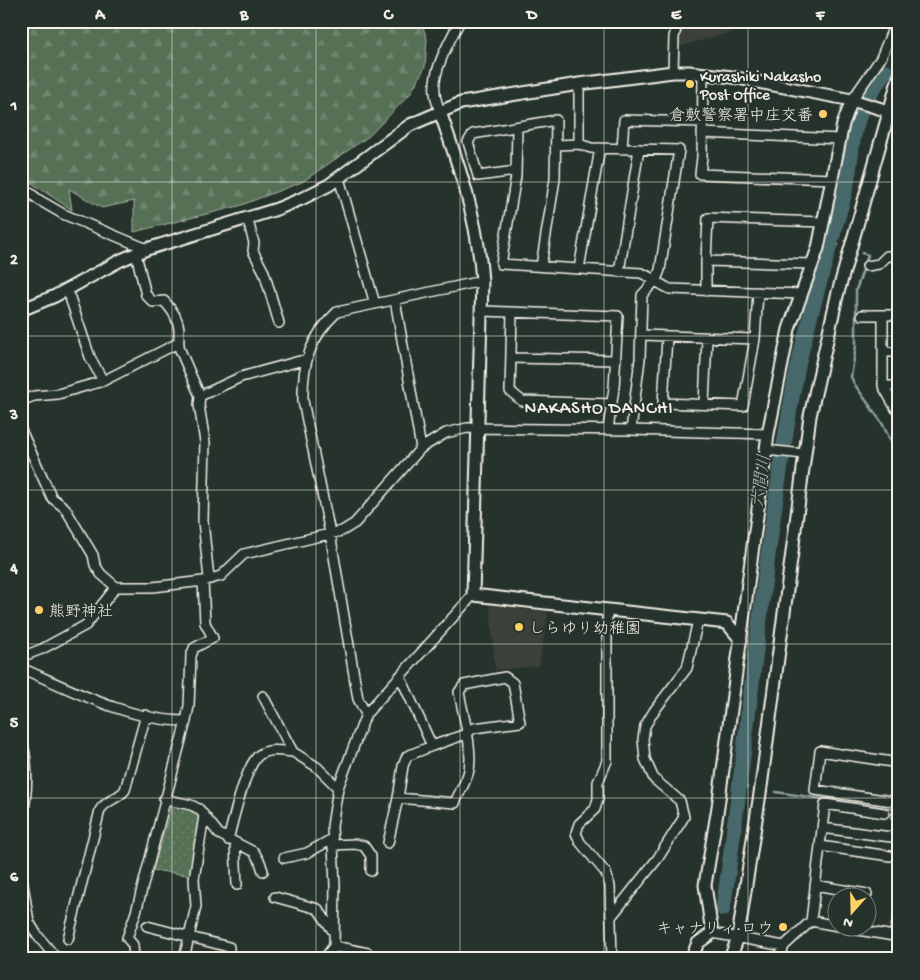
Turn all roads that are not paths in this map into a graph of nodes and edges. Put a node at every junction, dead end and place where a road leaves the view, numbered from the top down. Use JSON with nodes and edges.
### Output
{"nodes":[{"id":1,"x":460,"y":21,"type":"edge"},
{"id":2,"x":665,"y":21,"type":"edge"},
{"id":3,"x":896,"y":21,"type":"edge"},
{"id":4,"x":677,"y":23,"type":"edge"},
{"id":5,"x":673,"y":72,"type":"junction"},
{"id":6,"x":703,"y":74,"type":"junction"},
{"id":7,"x":899,"y":77,"type":"edge"},
{"id":8,"x":579,"y":84,"type":"junction"},
{"id":9,"x":854,"y":101,"type":"junction"},
{"id":10,"x":440,"y":112,"type":"junction"},
{"id":11,"x":887,"y":114,"type":"junction"},
{"id":12,"x":899,"y":120,"type":"edge"},
{"id":13,"x":702,"y":122,"type":"junction"},
{"id":14,"x":517,"y":127,"type":"junction"},
{"id":15,"x":702,"y":133,"type":"junction"},
{"id":16,"x":840,"y":139,"type":"junction"},
{"id":17,"x":579,"y":144,"type":"junction"},
{"id":18,"x":556,"y":145,"type":"junction"},
{"id":19,"x":600,"y":148,"type":"junction"},
{"id":20,"x":622,"y":149,"type":"junction"},
{"id":21,"x":640,"y":149,"type":"junction"},
{"id":22,"x":516,"y":172,"type":"junction"},
{"id":23,"x":338,"y":178,"type":"junction"},
{"id":24,"x":832,"y":179,"type":"junction"},
{"id":25,"x":21,"y":186,"type":"edge"},
{"id":26,"x":247,"y":217,"type":"junction"},
{"id":27,"x":823,"y":222,"type":"junction"},
{"id":28,"x":147,"y":248,"type":"junction"},
{"id":29,"x":136,"y":254,"type":"junction"},
{"id":30,"x":899,"y":256,"type":"edge"},
{"id":31,"x":706,"y":261,"type":"junction"},
{"id":32,"x":812,"y":264,"type":"junction"},
{"id":33,"x":541,"y":266,"type":"junction"},
{"id":34,"x":867,"y":266,"type":"dead end"},
{"id":35,"x":579,"y":269,"type":"junction"},
{"id":36,"x":619,"y":272,"type":"junction"},
{"id":37,"x":656,"y":280,"type":"junction"},
{"id":38,"x":482,"y":281,"type":"junction"},
{"id":39,"x":67,"y":289,"type":"junction"},
{"id":40,"x":706,"y":291,"type":"junction"},
{"id":41,"x":758,"y":292,"type":"junction"},
{"id":42,"x":801,"y":294,"type":"junction"},
{"id":43,"x":395,"y":300,"type":"junction"},
{"id":44,"x":375,"y":304,"type":"junction"},
{"id":45,"x":21,"y":310,"type":"edge"},
{"id":46,"x":482,"y":311,"type":"junction"},
{"id":47,"x":512,"y":312,"type":"junction"},
{"id":48,"x":862,"y":315,"type":"dead end"},
{"id":49,"x":883,"y":315,"type":"junction"},
{"id":50,"x":899,"y":315,"type":"edge"},
{"id":51,"x":279,"y":324,"type":"dead end"},
{"id":52,"x":641,"y":336,"type":"junction"},
{"id":53,"x":667,"y":338,"type":"junction"},
{"id":54,"x":707,"y":338,"type":"junction"},
{"id":55,"x":755,"y":340,"type":"junction"},
{"id":56,"x":178,"y":343,"type":"junction"},
{"id":57,"x":883,"y":352,"type":"junction"},
{"id":58,"x":899,"y":352,"type":"edge"},
{"id":59,"x":511,"y":358,"type":"junction"},
{"id":60,"x":307,"y":359,"type":"junction"},
{"id":61,"x":616,"y":360,"type":"junction"},
{"id":62,"x":103,"y":381,"type":"junction"},
{"id":63,"x":883,"y":386,"type":"junction"},
{"id":64,"x":899,"y":386,"type":"edge"},
{"id":65,"x":200,"y":396,"type":"junction"},
{"id":66,"x":21,"y":401,"type":"edge"},
{"id":67,"x":612,"y":404,"type":"junction"},
{"id":68,"x":704,"y":404,"type":"junction"},
{"id":69,"x":899,"y":414,"type":"edge"},
{"id":70,"x":478,"y":428,"type":"junction"},
{"id":71,"x":608,"y":429,"type":"junction"},
{"id":72,"x":21,"y":430,"type":"edge"},
{"id":73,"x":631,"y":430,"type":"junction"},
{"id":74,"x":768,"y":434,"type":"junction"},
{"id":75,"x":421,"y":448,"type":"junction"},
{"id":76,"x":770,"y":451,"type":"junction"},
{"id":77,"x":804,"y":454,"type":"junction"},
{"id":78,"x":330,"y":534,"type":"junction"},
{"id":79,"x":206,"y":580,"type":"junction"},
{"id":80,"x":116,"y":587,"type":"junction"},
{"id":81,"x":473,"y":595,"type":"junction"},
{"id":82,"x":746,"y":604,"type":"junction"},
{"id":83,"x":607,"y":610,"type":"junction"},
{"id":84,"x":698,"y":620,"type":"junction"},
{"id":85,"x":727,"y":623,"type":"junction"},
{"id":86,"x":741,"y":640,"type":"junction"},
{"id":87,"x":21,"y":656,"type":"edge"},
{"id":88,"x":21,"y":668,"type":"edge"},
{"id":89,"x":400,"y":676,"type":"junction"},
{"id":90,"x":263,"y":696,"type":"dead end"},
{"id":91,"x":366,"y":714,"type":"junction"},
{"id":92,"x":146,"y":716,"type":"junction"},
{"id":93,"x":186,"y":721,"type":"junction"},
{"id":94,"x":466,"y":734,"type":"junction"},
{"id":95,"x":22,"y":743,"type":"edge"},
{"id":96,"x":432,"y":746,"type":"junction"},
{"id":97,"x":294,"y":752,"type":"junction"},
{"id":98,"x":899,"y":764,"type":"edge"},
{"id":99,"x":24,"y":774,"type":"edge"},
{"id":100,"x":338,"y":788,"type":"junction"},
{"id":101,"x":398,"y":798,"type":"junction"},
{"id":102,"x":164,"y":799,"type":"junction"},
{"id":103,"x":899,"y":802,"type":"edge"},
{"id":104,"x":884,"y":813,"type":"dead end"},
{"id":105,"x":204,"y":816,"type":"junction"},
{"id":106,"x":21,"y":826,"type":"edge"},
{"id":107,"x":822,"y":828,"type":"junction"},
{"id":108,"x":899,"y":838,"type":"edge"},
{"id":109,"x":232,"y":841,"type":"junction"},
{"id":110,"x":332,"y":842,"type":"junction"},
{"id":111,"x":388,"y":843,"type":"dead end"},
{"id":112,"x":820,"y":846,"type":"junction"},
{"id":113,"x":890,"y":856,"type":"dead end"},
{"id":114,"x":284,"y":858,"type":"dead end"},
{"id":115,"x":263,"y":871,"type":"dead end"},
{"id":116,"x":371,"y":871,"type":"dead end"},
{"id":117,"x":22,"y":874,"type":"edge"},
{"id":118,"x":237,"y":885,"type":"dead end"},
{"id":119,"x":815,"y":886,"type":"junction"},
{"id":120,"x":828,"y":888,"type":"edge"},
{"id":121,"x":275,"y":897,"type":"dead end"},
{"id":122,"x":899,"y":916,"type":"edge"},
{"id":123,"x":611,"y":918,"type":"junction"},
{"id":124,"x":811,"y":921,"type":"junction"},
{"id":125,"x":828,"y":924,"type":"edge"},
{"id":126,"x":147,"y":926,"type":"dead end"},
{"id":127,"x":333,"y":931,"type":"junction"},
{"id":128,"x":712,"y":933,"type":"junction"},
{"id":129,"x":878,"y":933,"type":"edge"},
{"id":130,"x":189,"y":936,"type":"junction"},
{"id":131,"x":738,"y":937,"type":"junction"},
{"id":132,"x":68,"y":939,"type":"dead end"},
{"id":133,"x":334,"y":946,"type":"junction"},
{"id":134,"x":784,"y":946,"type":"junction"},
{"id":135,"x":57,"y":959,"type":"edge"},
{"id":136,"x":134,"y":959,"type":"edge"},
{"id":137,"x":184,"y":959,"type":"edge"},
{"id":138,"x":229,"y":959,"type":"edge"},
{"id":139,"x":324,"y":959,"type":"edge"},
{"id":140,"x":373,"y":959,"type":"edge"},
{"id":141,"x":612,"y":959,"type":"edge"},
{"id":142,"x":692,"y":959,"type":"edge"},
{"id":143,"x":730,"y":959,"type":"edge"},
{"id":144,"x":740,"y":959,"type":"edge"},
{"id":145,"x":779,"y":959,"type":"edge"}],
"edges":[{"from":1,"to":10,"type":"street"},
{"from":2,"to":4,"type":"street"},
{"from":3,"to":9,"type":"street"},
{"from":4,"to":5,"type":"street"},
{"from":5,"to":6,"type":"street"},
{"from":5,"to":8,"type":"street"},
{"from":6,"to":9,"type":"street"},
{"from":6,"to":13,"type":"street"},
{"from":7,"to":11,"type":"street"},
{"from":8,"to":10,"type":"street"},
{"from":8,"to":17,"type":"street"},
{"from":9,"to":11,"type":"street"},
{"from":9,"to":16,"type":"street"},
{"from":10,"to":23,"type":"street"},
{"from":10,"to":38,"type":"street"},
{"from":11,"to":12,"type":"street"},
{"from":11,"to":77,"type":"street"},
{"from":13,"to":15,"type":"street"},
{"from":13,"to":20,"type":"street"},
{"from":14,"to":18,"type":"street"},
{"from":14,"to":22,"type":"street"},
{"from":14,"to":22,"type":"street"},
{"from":15,"to":16,"type":"street"},
{"from":15,"to":24,"type":"street"},
{"from":16,"to":24,"type":"street"},
{"from":17,"to":18,"type":"street"},
{"from":17,"to":19,"type":"street"},
{"from":18,"to":33,"type":"street"},
{"from":19,"to":20,"type":"street"},
{"from":19,"to":35,"type":"street"},
{"from":20,"to":21,"type":"street"},
{"from":21,"to":36,"type":"street"},
{"from":21,"to":37,"type":"street"},
{"from":22,"to":33,"type":"street"},
{"from":23,"to":26,"type":"street"},
{"from":23,"to":44,"type":"street"},
{"from":24,"to":27,"type":"street"},
{"from":25,"to":28,"type":"street"},
{"from":26,"to":28,"type":"street"},
{"from":26,"to":51,"type":"street"},
{"from":27,"to":31,"type":"street"},
{"from":27,"to":32,"type":"street"},
{"from":28,"to":29,"type":"street"},
{"from":29,"to":39,"type":"street"},
{"from":29,"to":56,"type":"street"},
{"from":30,"to":34,"type":"street"},
{"from":31,"to":32,"type":"street"},
{"from":31,"to":40,"type":"street"},
{"from":32,"to":42,"type":"street"},
{"from":33,"to":35,"type":"street"},
{"from":35,"to":36,"type":"street"},
{"from":36,"to":37,"type":"street"},
{"from":37,"to":40,"type":"street"},
{"from":37,"to":52,"type":"street"},
{"from":38,"to":43,"type":"street"},
{"from":38,"to":46,"type":"street"},
{"from":39,"to":45,"type":"street"},
{"from":39,"to":62,"type":"street"},
{"from":40,"to":41,"type":"street"},
{"from":41,"to":42,"type":"street"},
{"from":41,"to":55,"type":"street"},
{"from":42,"to":74,"type":"street"},
{"from":43,"to":44,"type":"street"},
{"from":43,"to":75,"type":"street"},
{"from":44,"to":60,"type":"street"},
{"from":46,"to":47,"type":"street"},
{"from":46,"to":70,"type":"street"},
{"from":47,"to":59,"type":"street"},
{"from":47,"to":61,"type":"street"},
{"from":48,"to":49,"type":"street"},
{"from":49,"to":50,"type":"street"},
{"from":49,"to":57,"type":"street"},
{"from":52,"to":53,"type":"street"},
{"from":52,"to":73,"type":"street"},
{"from":53,"to":54,"type":"street"},
{"from":53,"to":68,"type":"street"},
{"from":54,"to":55,"type":"street"},
{"from":54,"to":68,"type":"street"},
{"from":55,"to":68,"type":"street"},
{"from":56,"to":62,"type":"street"},
{"from":56,"to":65,"type":"street"},
{"from":57,"to":58,"type":"street"},
{"from":57,"to":63,"type":"street"},
{"from":59,"to":61,"type":"street"},
{"from":59,"to":67,"type":"street"},
{"from":60,"to":65,"type":"street"},
{"from":60,"to":78,"type":"street"},
{"from":61,"to":67,"type":"street"},
{"from":62,"to":66,"type":"street"},
{"from":63,"to":64,"type":"street"},
{"from":63,"to":69,"type":"street"},
{"from":65,"to":79,"type":"street"},
{"from":67,"to":71,"type":"street"},
{"from":70,"to":71,"type":"street"},
{"from":70,"to":75,"type":"street"},
{"from":70,"to":81,"type":"street"},
{"from":71,"to":73,"type":"street"},
{"from":72,"to":80,"type":"street"},
{"from":73,"to":74,"type":"street"},
{"from":74,"to":76,"type":"street"},
{"from":75,"to":78,"type":"street"},
{"from":76,"to":77,"type":"street"},
{"from":76,"to":82,"type":"street"},
{"from":77,"to":131,"type":"street"},
{"from":78,"to":79,"type":"street"},
{"from":78,"to":91,"type":"street"},
{"from":79,"to":80,"type":"street"},
{"from":79,"to":93,"type":"street"},
{"from":80,"to":87,"type":"street"},
{"from":81,"to":83,"type":"street"},
{"from":81,"to":89,"type":"street"},
{"from":82,"to":85,"type":"street"},
{"from":82,"to":86,"type":"street"},
{"from":83,"to":84,"type":"street"},
{"from":83,"to":123,"type":"street"},
{"from":84,"to":85,"type":"street"},
{"from":84,"to":123,"type":"street"},
{"from":85,"to":86,"type":"street"},
{"from":86,"to":128,"type":"street"},
{"from":88,"to":92,"type":"street"},
{"from":89,"to":91,"type":"street"},
{"from":89,"to":96,"type":"street"},
{"from":90,"to":97,"type":"street"},
{"from":91,"to":100,"type":"street"},
{"from":92,"to":93,"type":"street"},
{"from":92,"to":132,"type":"street"},
{"from":93,"to":102,"type":"street"},
{"from":94,"to":94,"type":"street"},
{"from":94,"to":96,"type":"street"},
{"from":94,"to":101,"type":"street"},
{"from":95,"to":99,"type":"street"},
{"from":96,"to":101,"type":"street"},
{"from":97,"to":100,"type":"street"},
{"from":97,"to":109,"type":"street"},
{"from":98,"to":103,"type":"street"},
{"from":99,"to":106,"type":"street"},
{"from":100,"to":110,"type":"street"},
{"from":101,"to":111,"type":"street"},
{"from":102,"to":105,"type":"street"},
{"from":102,"to":136,"type":"street"},
{"from":104,"to":107,"type":"street"},
{"from":105,"to":109,"type":"street"},
{"from":105,"to":130,"type":"street"},
{"from":107,"to":108,"type":"street"},
{"from":107,"to":112,"type":"street"},
{"from":109,"to":115,"type":"street"},
{"from":109,"to":118,"type":"street"},
{"from":110,"to":114,"type":"street"},
{"from":110,"to":116,"type":"street"},
{"from":110,"to":127,"type":"street"},
{"from":112,"to":113,"type":"street"},
{"from":112,"to":119,"type":"street"},
{"from":117,"to":135,"type":"street"},
{"from":119,"to":120,"type":"street"},
{"from":119,"to":124,"type":"street"},
{"from":121,"to":127,"type":"street"},
{"from":122,"to":129,"type":"street"},
{"from":123,"to":141,"type":"street"},
{"from":124,"to":125,"type":"street"},
{"from":124,"to":134,"type":"street"},
{"from":126,"to":130,"type":"street"},
{"from":127,"to":133,"type":"street"},
{"from":128,"to":131,"type":"street"},
{"from":128,"to":142,"type":"street"},
{"from":130,"to":137,"type":"street"},
{"from":130,"to":138,"type":"street"},
{"from":131,"to":134,"type":"street"},
{"from":131,"to":143,"type":"street"},
{"from":131,"to":144,"type":"street"},
{"from":133,"to":139,"type":"street"},
{"from":133,"to":140,"type":"street"},
{"from":134,"to":145,"type":"street"}]}
